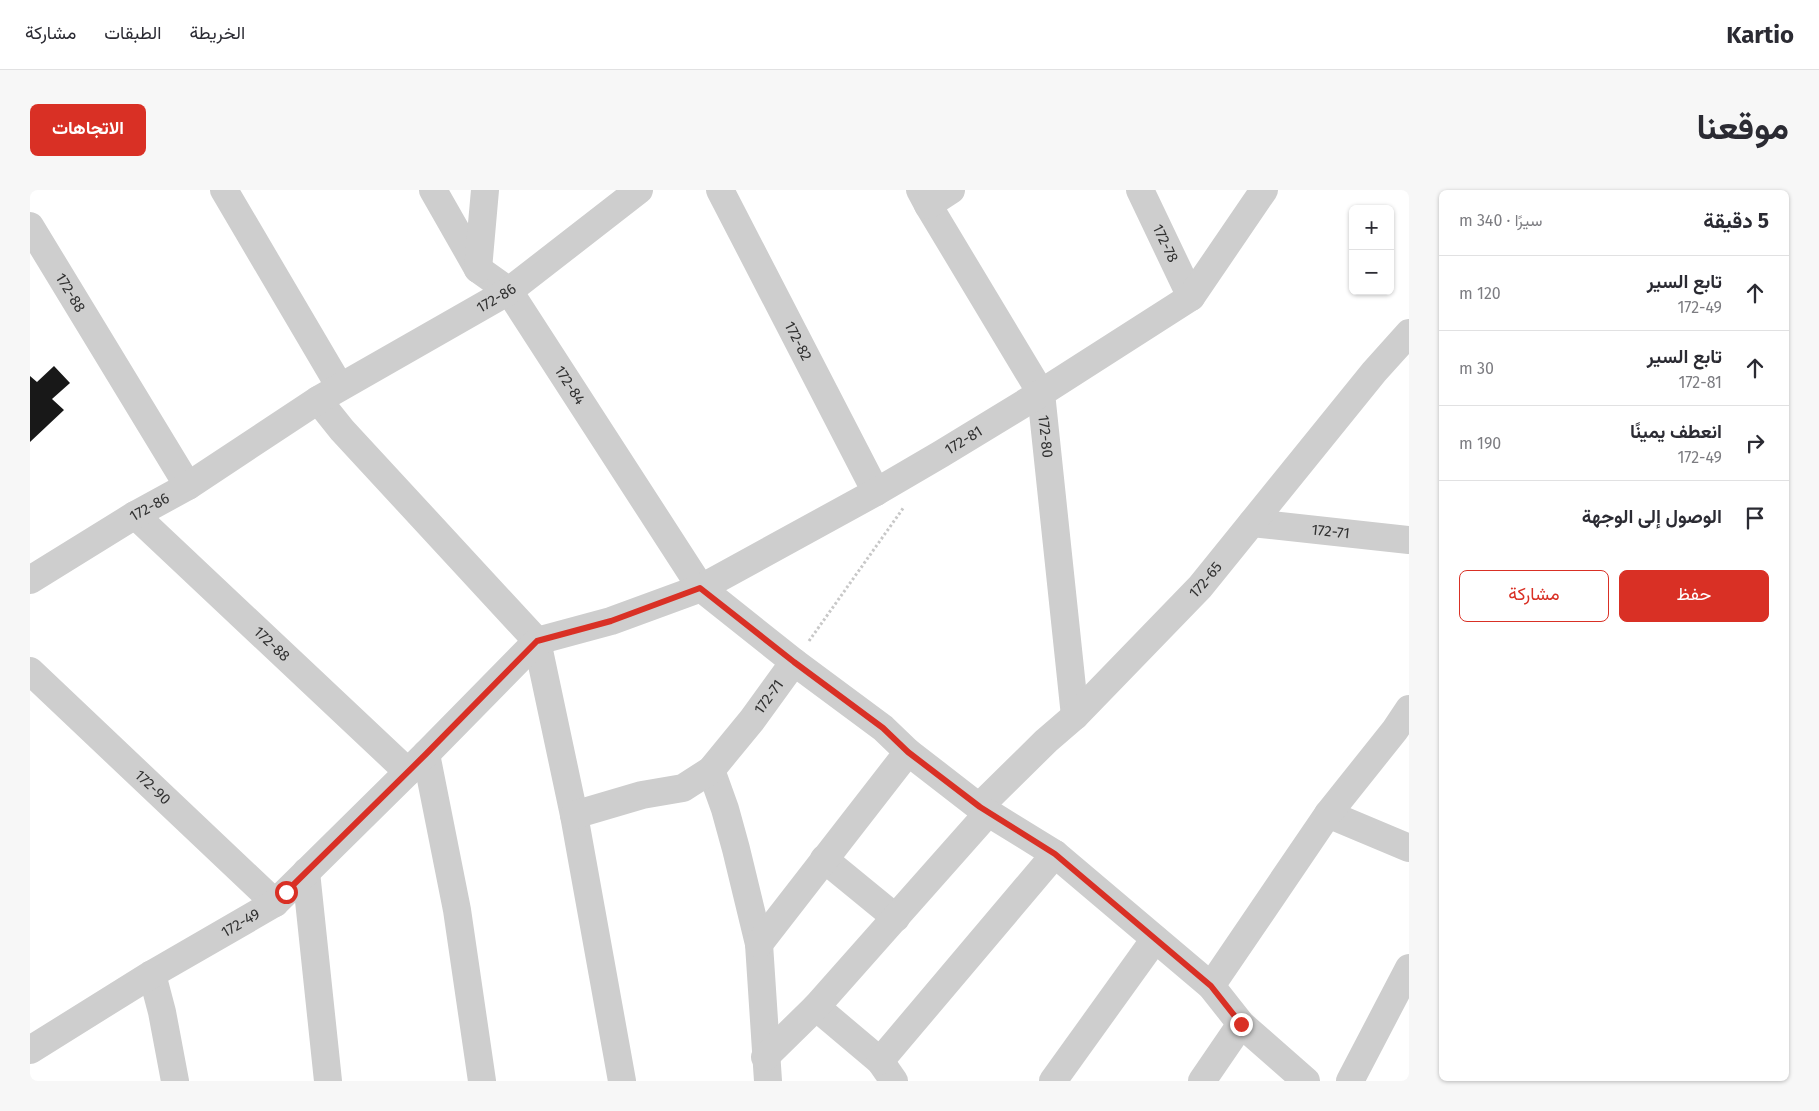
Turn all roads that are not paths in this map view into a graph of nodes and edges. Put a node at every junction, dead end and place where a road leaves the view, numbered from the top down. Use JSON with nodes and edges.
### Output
{"nodes":[{"id":1,"x":224,"y":190,"type":"edge"},
{"id":2,"x":433,"y":190,"type":"edge"},
{"id":3,"x":485,"y":190,"type":"edge"},
{"id":4,"x":639,"y":190,"type":"edge"},
{"id":5,"x":720,"y":190,"type":"edge"},
{"id":6,"x":951,"y":190,"type":"edge"},
{"id":7,"x":1140,"y":190,"type":"edge"},
{"id":8,"x":1264,"y":190,"type":"edge"},
{"id":9,"x":924,"y":198,"type":"edge"},
{"id":10,"x":30,"y":226,"type":"edge"},
{"id":11,"x":478,"y":269,"type":"junction"},
{"id":12,"x":509,"y":291,"type":"junction"},
{"id":13,"x":1191,"y":297,"type":"junction"},
{"id":14,"x":1409,"y":333,"type":"edge"},
{"id":15,"x":1041,"y":393,"type":"junction"},
{"id":16,"x":329,"y":394,"type":"junction"},
{"id":17,"x":188,"y":486,"type":"junction"},
{"id":18,"x":876,"y":492,"type":"junction"},
{"id":19,"x":135,"y":514,"type":"junction"},
{"id":20,"x":1252,"y":523,"type":"junction"},
{"id":21,"x":1409,"y":540,"type":"edge"},
{"id":22,"x":30,"y":580,"type":"edge"},
{"id":23,"x":700,"y":588,"type":"junction"},
{"id":24,"x":537,"y":641,"type":"junction"},
{"id":25,"x":794,"y":662,"type":"junction"},
{"id":26,"x":30,"y":671,"type":"edge"},
{"id":27,"x":1075,"y":716,"type":"junction"},
{"id":28,"x":1404,"y":725,"type":"edge"},
{"id":29,"x":908,"y":752,"type":"junction"},
{"id":30,"x":417,"y":764,"type":"junction"},
{"id":31,"x":711,"y":770,"type":"junction"},
{"id":32,"x":984,"y":810,"type":"junction"},
{"id":33,"x":1328,"y":814,"type":"junction"},
{"id":34,"x":574,"y":816,"type":"junction"},
{"id":35,"x":1409,"y":848,"type":"edge"},
{"id":36,"x":1055,"y":854,"type":"junction"},
{"id":37,"x":824,"y":859,"type":"junction"},
{"id":38,"x":306,"y":872,"type":"junction"},
{"id":39,"x":275,"y":903,"type":"junction"},
{"id":40,"x":896,"y":918,"type":"junction"},
{"id":41,"x":1155,"y":939,"type":"junction"},
{"id":42,"x":759,"y":944,"type":"junction"},
{"id":43,"x":1409,"y":968,"type":"edge"},
{"id":44,"x":152,"y":974,"type":"junction"},
{"id":45,"x":1211,"y":986,"type":"junction"},
{"id":46,"x":816,"y":1008,"type":"junction"},
{"id":47,"x":1241,"y":1024,"type":"junction"},
{"id":48,"x":30,"y":1050,"type":"edge"},
{"id":49,"x":767,"y":1069,"type":"edge"},
{"id":50,"x":887,"y":1071,"type":"edge"},
{"id":51,"x":175,"y":1081,"type":"edge"},
{"id":52,"x":328,"y":1081,"type":"edge"},
{"id":53,"x":482,"y":1081,"type":"edge"},
{"id":54,"x":622,"y":1081,"type":"edge"},
{"id":55,"x":1052,"y":1081,"type":"edge"},
{"id":56,"x":1202,"y":1081,"type":"edge"},
{"id":57,"x":1306,"y":1081,"type":"edge"},
{"id":58,"x":1350,"y":1081,"type":"edge"}],
"edges":[{"from":1,"to":16,"type":"street"},
{"from":2,"to":11,"type":"street","name":"172-84"},
{"from":3,"to":11,"type":"street"},
{"from":4,"to":12,"type":"street","name":"172-86"},
{"from":5,"to":18,"type":"street","name":"172-82"},
{"from":6,"to":9,"type":"street"},
{"from":7,"to":13,"type":"street","name":"172-78"},
{"from":8,"to":13,"type":"street","name":"172-81"},
{"from":9,"to":15,"type":"street","name":"172-80"},
{"from":10,"to":17,"type":"street","name":"172-88"},
{"from":11,"to":12,"type":"street","name":"172-84"},
{"from":12,"to":16,"type":"street","name":"172-86"},
{"from":12,"to":23,"type":"street","name":"172-84"},
{"from":13,"to":15,"type":"street","name":"172-81"},
{"from":14,"to":20,"type":"street","name":"172-65"},
{"from":15,"to":18,"type":"street","name":"172-81"},
{"from":15,"to":27,"type":"street","name":"172-80"},
{"from":16,"to":17,"type":"street","name":"172-86"},
{"from":16,"to":24,"type":"street"},
{"from":17,"to":19,"type":"street","name":"172-86"},
{"from":18,"to":23,"type":"street","name":"172-81"},
{"from":19,"to":22,"type":"street","name":"172-86"},
{"from":19,"to":30,"type":"street","name":"172-88"},
{"from":20,"to":21,"type":"street","name":"172-71"},
{"from":20,"to":27,"type":"street","name":"172-65"},
{"from":23,"to":24,"type":"street","name":"172-81"},
{"from":23,"to":25,"type":"street"},
{"from":24,"to":30,"type":"street","name":"172-49"},
{"from":24,"to":34,"type":"street"},
{"from":25,"to":29,"type":"street"},
{"from":25,"to":31,"type":"street","name":"172-71"},
{"from":26,"to":39,"type":"street","name":"172-90"},
{"from":27,"to":32,"type":"street","name":"172-65"},
{"from":28,"to":33,"type":"street"},
{"from":29,"to":32,"type":"street"},
{"from":29,"to":37,"type":"street"},
{"from":30,"to":38,"type":"street","name":"172-49"},
{"from":30,"to":53,"type":"street"},
{"from":31,"to":34,"type":"street","name":"172-71"},
{"from":31,"to":42,"type":"street"},
{"from":32,"to":36,"type":"street"},
{"from":32,"to":40,"type":"street","name":"172-65"},
{"from":33,"to":35,"type":"street"},
{"from":33,"to":45,"type":"street"},
{"from":34,"to":54,"type":"street"},
{"from":36,"to":41,"type":"street"},
{"from":36,"to":50,"type":"street"},
{"from":37,"to":40,"type":"street"},
{"from":37,"to":42,"type":"street"},
{"from":38,"to":39,"type":"street","name":"172-49"},
{"from":38,"to":52,"type":"street"},
{"from":39,"to":44,"type":"street","name":"172-49"},
{"from":40,"to":46,"type":"street","name":"172-65"},
{"from":41,"to":45,"type":"street"},
{"from":41,"to":55,"type":"street"},
{"from":42,"to":49,"type":"street"},
{"from":43,"to":58,"type":"street"},
{"from":44,"to":48,"type":"street","name":"172-49"},
{"from":44,"to":51,"type":"street"},
{"from":45,"to":47,"type":"street"},
{"from":46,"to":49,"type":"street","name":"172-65"},
{"from":46,"to":50,"type":"street"},
{"from":47,"to":56,"type":"street"},
{"from":47,"to":57,"type":"street"}]}
